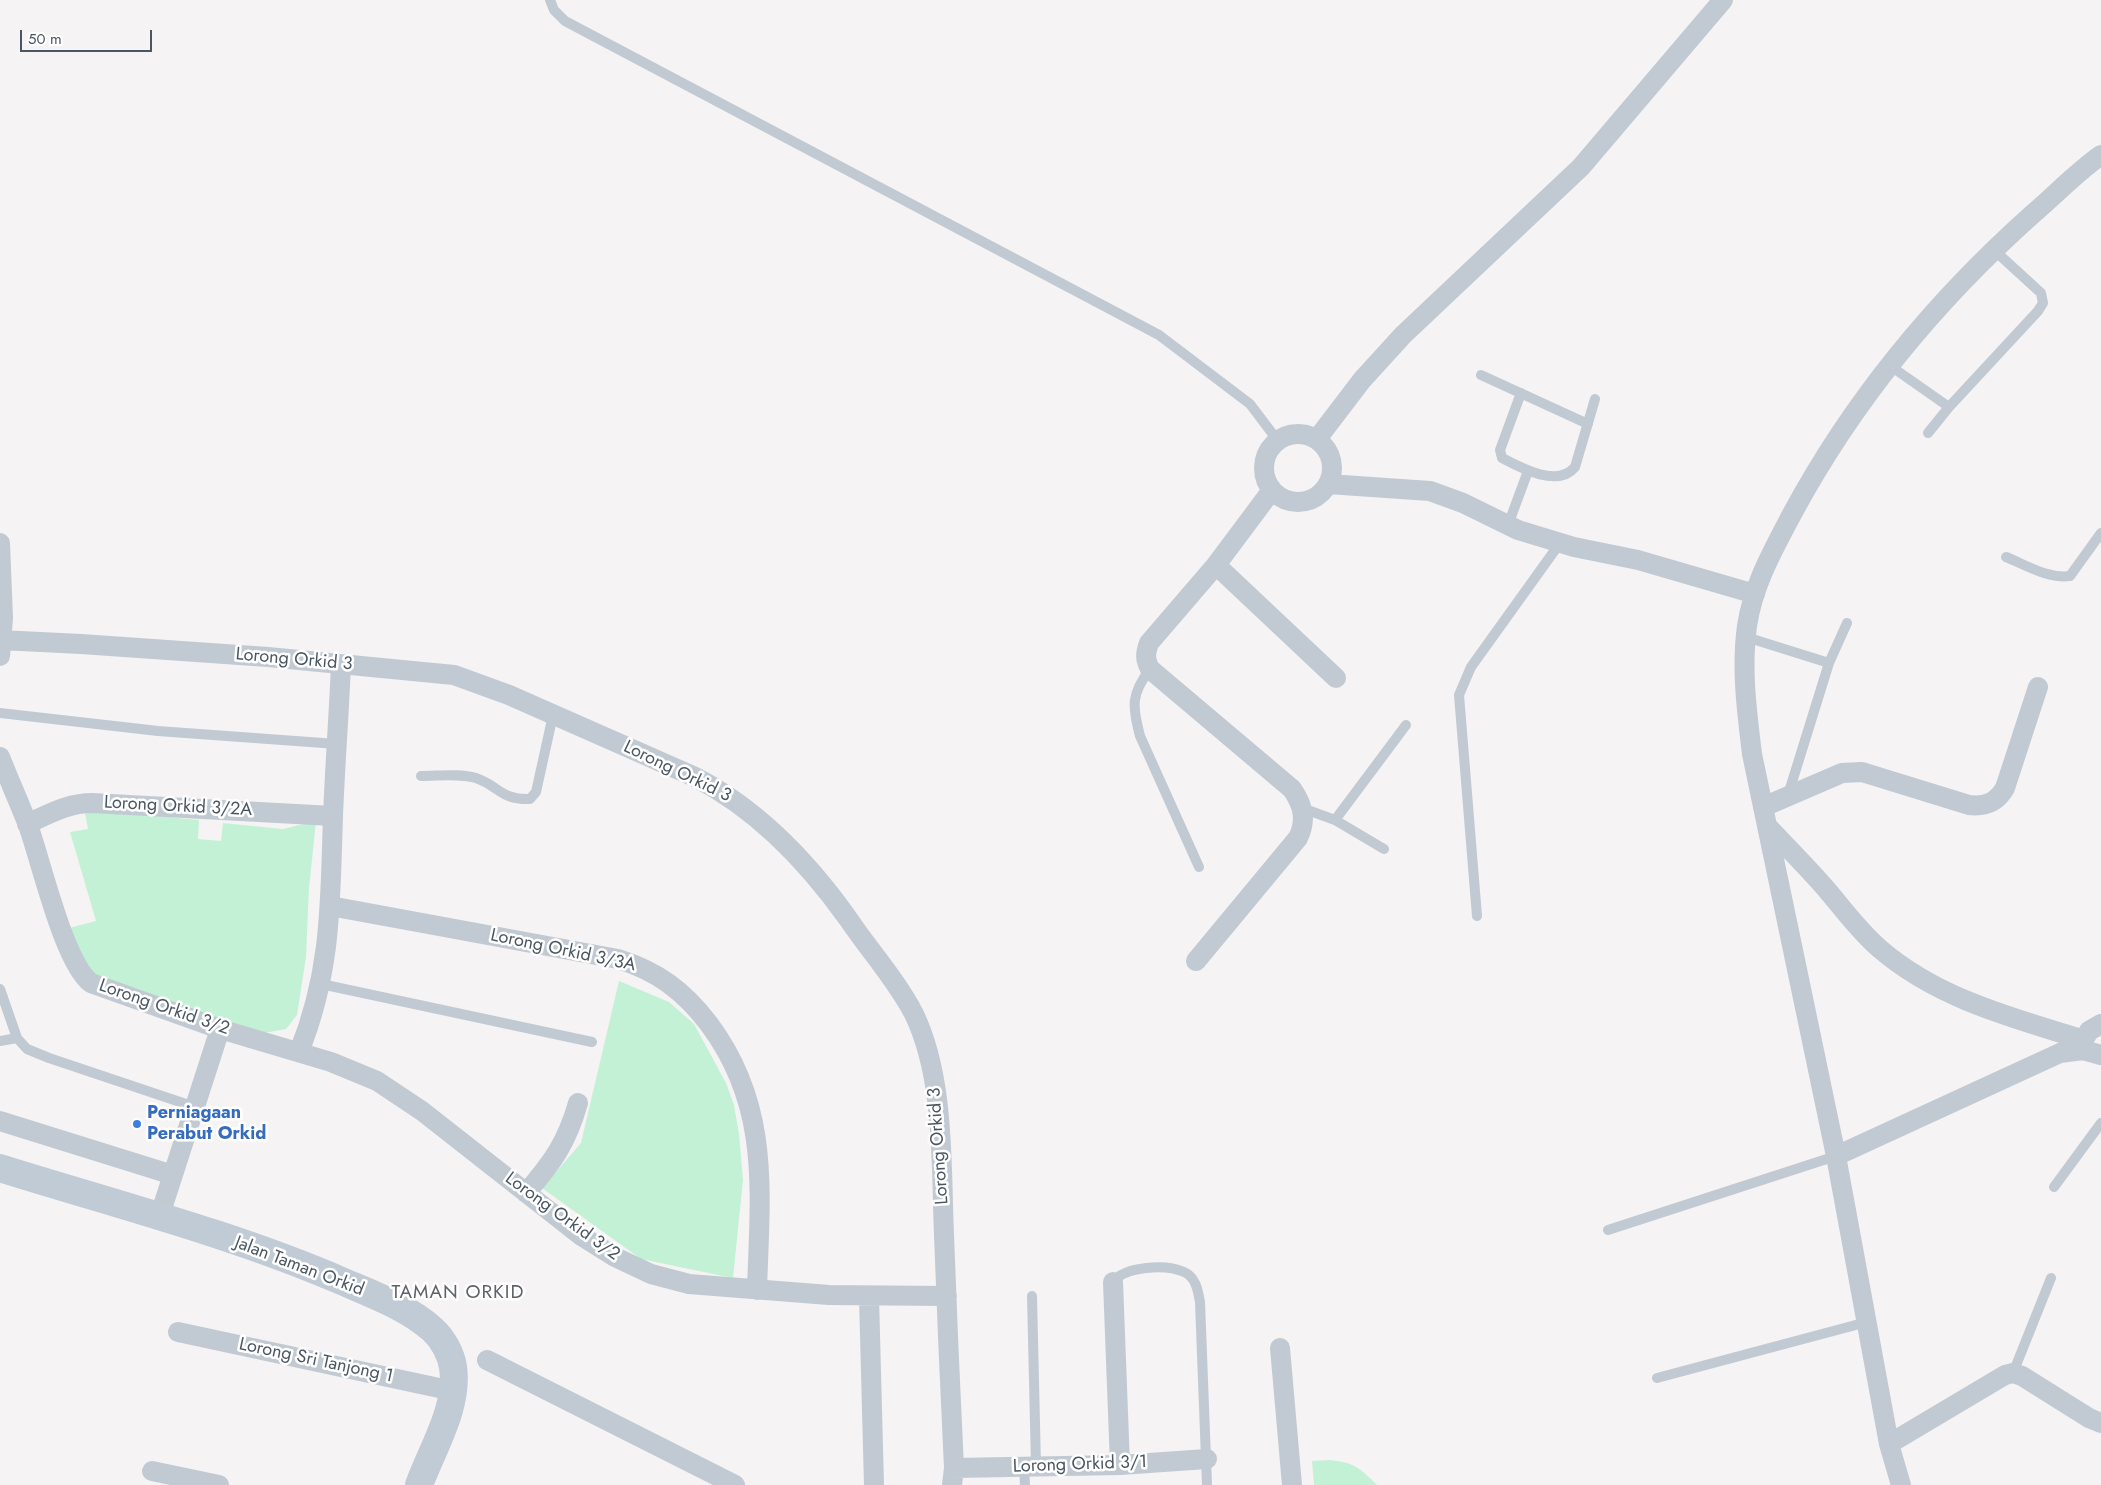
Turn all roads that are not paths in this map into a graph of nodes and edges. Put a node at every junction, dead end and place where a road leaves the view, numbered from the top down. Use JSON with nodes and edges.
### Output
{"nodes":[{"id":1,"x":550,"y":0,"type":"edge"},
{"id":2,"x":1722,"y":0,"type":"edge"},
{"id":3,"x":2101,"y":155,"type":"edge"},
{"id":4,"x":1994,"y":250,"type":"junction"},
{"id":5,"x":1889,"y":365,"type":"junction"},
{"id":6,"x":1480,"y":375,"type":"dead end"},
{"id":7,"x":1521,"y":393,"type":"junction"},
{"id":8,"x":1595,"y":399,"type":"dead end"},
{"id":9,"x":1949,"y":407,"type":"junction"},
{"id":10,"x":1588,"y":424,"type":"junction"},
{"id":11,"x":1928,"y":433,"type":"dead end"},
{"id":12,"x":1316,"y":439,"type":"junction"},
{"id":13,"x":1278,"y":441,"type":"junction"},
{"id":14,"x":1528,"y":471,"type":"junction"},
{"id":15,"x":1328,"y":484,"type":"junction"},
{"id":16,"x":1272,"y":490,"type":"junction"},
{"id":17,"x":1508,"y":525,"type":"junction"},
{"id":18,"x":2101,"y":533,"type":"edge"},
{"id":19,"x":0,"y":543,"type":"edge"},
{"id":20,"x":1560,"y":543,"type":"junction"},
{"id":21,"x":2006,"y":557,"type":"dead end"},
{"id":22,"x":1216,"y":565,"type":"junction"},
{"id":23,"x":1755,"y":594,"type":"junction"},
{"id":24,"x":1847,"y":623,"type":"dead end"},
{"id":25,"x":1746,"y":637,"type":"junction"},
{"id":26,"x":0,"y":646,"type":"edge"},
{"id":27,"x":1829,"y":663,"type":"junction"},
{"id":28,"x":341,"y":664,"type":"junction"},
{"id":29,"x":1150,"y":669,"type":"junction"},
{"id":30,"x":1336,"y":678,"type":"dead end"},
{"id":31,"x":2038,"y":687,"type":"dead end"},
{"id":32,"x":0,"y":713,"type":"edge"},
{"id":33,"x":553,"y":715,"type":"junction"},
{"id":34,"x":1406,"y":726,"type":"dead end"},
{"id":35,"x":337,"y":744,"type":"junction"},
{"id":36,"x":0,"y":757,"type":"edge"},
{"id":37,"x":421,"y":776,"type":"dead end"},
{"id":38,"x":1788,"y":796,"type":"junction"},
{"id":39,"x":1302,"y":808,"type":"junction"},
{"id":40,"x":334,"y":816,"type":"junction"},
{"id":41,"x":1765,"y":816,"type":"junction"},
{"id":42,"x":1335,"y":820,"type":"junction"},
{"id":43,"x":28,"y":824,"type":"junction"},
{"id":44,"x":1384,"y":849,"type":"dead end"},
{"id":45,"x":1199,"y":867,"type":"dead end"},
{"id":46,"x":330,"y":906,"type":"junction"},
{"id":47,"x":1477,"y":916,"type":"dead end"},
{"id":48,"x":1196,"y":961,"type":"dead end"},
{"id":49,"x":321,"y":984,"type":"junction"},
{"id":50,"x":0,"y":989,"type":"edge"},
{"id":51,"x":2101,"y":1024,"type":"edge"},
{"id":52,"x":220,"y":1029,"type":"junction"},
{"id":53,"x":17,"y":1038,"type":"junction"},
{"id":54,"x":0,"y":1041,"type":"edge"},
{"id":55,"x":592,"y":1042,"type":"dead end"},
{"id":56,"x":2081,"y":1045,"type":"junction"},
{"id":57,"x":299,"y":1052,"type":"junction"},
{"id":58,"x":2101,"y":1055,"type":"edge"},
{"id":59,"x":578,"y":1103,"type":"dead end"},
{"id":60,"x":195,"y":1107,"type":"junction"},
{"id":61,"x":0,"y":1121,"type":"edge"},
{"id":62,"x":2101,"y":1123,"type":"edge"},
{"id":63,"x":1836,"y":1156,"type":"junction"},
{"id":64,"x":0,"y":1168,"type":"edge"},
{"id":65,"x":173,"y":1175,"type":"junction"},
{"id":66,"x":2054,"y":1187,"type":"dead end"},
{"id":67,"x":526,"y":1193,"type":"junction"},
{"id":68,"x":159,"y":1218,"type":"junction"},
{"id":69,"x":1608,"y":1230,"type":"dead end"},
{"id":70,"x":2051,"y":1278,"type":"dead end"},
{"id":71,"x":1113,"y":1282,"type":"joint"},
{"id":72,"x":757,"y":1290,"type":"junction"},
{"id":73,"x":947,"y":1296,"type":"junction"},
{"id":74,"x":1032,"y":1296,"type":"dead end"},
{"id":75,"x":869,"y":1297,"type":"junction"},
{"id":76,"x":1867,"y":1322,"type":"junction"},
{"id":77,"x":178,"y":1332,"type":"dead end"},
{"id":78,"x":1280,"y":1348,"type":"dead end"},
{"id":79,"x":487,"y":1360,"type":"dead end"},
{"id":80,"x":2013,"y":1373,"type":"junction"},
{"id":81,"x":1657,"y":1378,"type":"dead end"},
{"id":82,"x":453,"y":1390,"type":"junction"},
{"id":83,"x":2101,"y":1423,"type":"edge"},
{"id":84,"x":1889,"y":1444,"type":"junction"},
{"id":85,"x":1207,"y":1459,"type":"junction"},
{"id":86,"x":1120,"y":1465,"type":"junction"},
{"id":87,"x":152,"y":1471,"type":"dead end"},
{"id":88,"x":1028,"y":1473,"type":"edge"},
{"id":89,"x":953,"y":1476,"type":"edge"},
{"id":90,"x":218,"y":1485,"type":"edge"},
{"id":91,"x":419,"y":1485,"type":"edge"},
{"id":92,"x":735,"y":1485,"type":"edge"},
{"id":93,"x":874,"y":1485,"type":"edge"},
{"id":94,"x":1207,"y":1485,"type":"edge"},
{"id":95,"x":1292,"y":1485,"type":"edge"},
{"id":96,"x":1901,"y":1485,"type":"edge"}],
"edges":[{"from":1,"to":13,"type":"lane"},
{"from":2,"to":12,"type":"street"},
{"from":3,"to":4,"type":"street"},
{"from":4,"to":5,"type":"street"},
{"from":4,"to":9,"type":"lane"},
{"from":5,"to":9,"type":"lane"},
{"from":5,"to":23,"type":"street"},
{"from":6,"to":7,"type":"lane"},
{"from":7,"to":10,"type":"lane"},
{"from":7,"to":14,"type":"lane"},
{"from":8,"to":10,"type":"lane"},
{"from":9,"to":11,"type":"lane"},
{"from":10,"to":14,"type":"lane"},
{"from":12,"to":13,"type":"street"},
{"from":12,"to":15,"type":"street"},
{"from":13,"to":16,"type":"street"},
{"from":14,"to":17,"type":"lane"},
{"from":15,"to":16,"type":"street"},
{"from":15,"to":17,"type":"street"},
{"from":16,"to":22,"type":"street"},
{"from":17,"to":20,"type":"street"},
{"from":18,"to":21,"type":"lane"},
{"from":19,"to":26,"type":"street"},
{"from":20,"to":23,"type":"street"},
{"from":20,"to":47,"type":"lane"},
{"from":22,"to":29,"type":"street"},
{"from":22,"to":30,"type":"street"},
{"from":23,"to":25,"type":"street"},
{"from":24,"to":27,"type":"lane"},
{"from":25,"to":27,"type":"lane"},
{"from":25,"to":41,"type":"street"},
{"from":26,"to":28,"type":"street","name":"Lorong Orkid 3"},
{"from":27,"to":38,"type":"lane"},
{"from":28,"to":33,"type":"street","name":"Lorong Orkid 3"},
{"from":28,"to":35,"type":"street"},
{"from":29,"to":39,"type":"street"},
{"from":29,"to":45,"type":"lane"},
{"from":31,"to":38,"type":"street"},
{"from":32,"to":35,"type":"lane"},
{"from":33,"to":37,"type":"lane"},
{"from":33,"to":73,"type":"street","name":"Lorong Orkid 3"},
{"from":34,"to":42,"type":"lane"},
{"from":35,"to":40,"type":"street"},
{"from":36,"to":43,"type":"street","name":"Lorong Orkid 3/2"},
{"from":38,"to":41,"type":"street"},
{"from":39,"to":42,"type":"lane"},
{"from":39,"to":48,"type":"street"},
{"from":40,"to":43,"type":"street","name":"Lorong Orkid 3/2A"},
{"from":40,"to":46,"type":"street"},
{"from":41,"to":56,"type":"street"},
{"from":41,"to":63,"type":"street"},
{"from":42,"to":44,"type":"lane"},
{"from":43,"to":52,"type":"street","name":"Lorong Orkid 3/2"},
{"from":46,"to":49,"type":"street"},
{"from":46,"to":72,"type":"street","name":"Lorong Orkid 3/3A"},
{"from":49,"to":55,"type":"lane"},
{"from":49,"to":57,"type":"street"},
{"from":50,"to":53,"type":"lane"},
{"from":51,"to":56,"type":"street"},
{"from":52,"to":57,"type":"street","name":"Lorong Orkid 3/2"},
{"from":52,"to":60,"type":"street"},
{"from":53,"to":54,"type":"lane"},
{"from":53,"to":60,"type":"lane"},
{"from":56,"to":58,"type":"street"},
{"from":56,"to":63,"type":"street"},
{"from":57,"to":67,"type":"street","name":"Lorong Orkid 3/2"},
{"from":59,"to":67,"type":"street"},
{"from":60,"to":65,"type":"street"},
{"from":61,"to":65,"type":"street"},
{"from":62,"to":66,"type":"lane"},
{"from":63,"to":69,"type":"lane"},
{"from":63,"to":76,"type":"street"},
{"from":64,"to":68,"type":"main road","name":"Jalan Taman Orkid"},
{"from":65,"to":68,"type":"street"},
{"from":67,"to":72,"type":"street","name":"Lorong Orkid 3/2"},
{"from":68,"to":82,"type":"main road","name":"Jalan Taman Orkid"},
{"from":70,"to":80,"type":"lane"},
{"from":71,"to":85,"type":"lane"},
{"from":71,"to":86,"type":"street"},
{"from":72,"to":75,"type":"street","name":"Lorong Orkid 3/2"},
{"from":73,"to":75,"type":"street","name":"Lorong Orkid 3/2"},
{"from":73,"to":89,"type":"street","name":"Lorong Orkid 3"},
{"from":74,"to":88,"type":"lane"},
{"from":75,"to":93,"type":"street"},
{"from":76,"to":81,"type":"lane"},
{"from":76,"to":84,"type":"street"},
{"from":77,"to":82,"type":"street","name":"Lorong Sri Tanjong 1"},
{"from":78,"to":95,"type":"street"},
{"from":79,"to":92,"type":"street"},
{"from":80,"to":83,"type":"street"},
{"from":80,"to":84,"type":"street"},
{"from":82,"to":91,"type":"main road","name":"Jalan Taman Orkid"},
{"from":84,"to":96,"type":"street"},
{"from":85,"to":86,"type":"street","name":"Lorong Orkid 3/1"},
{"from":85,"to":94,"type":"lane"},
{"from":86,"to":88,"type":"street","name":"Lorong Orkid 3/1"},
{"from":87,"to":90,"type":"street"},
{"from":88,"to":89,"type":"street","name":"Lorong Orkid 3/1"}]}
